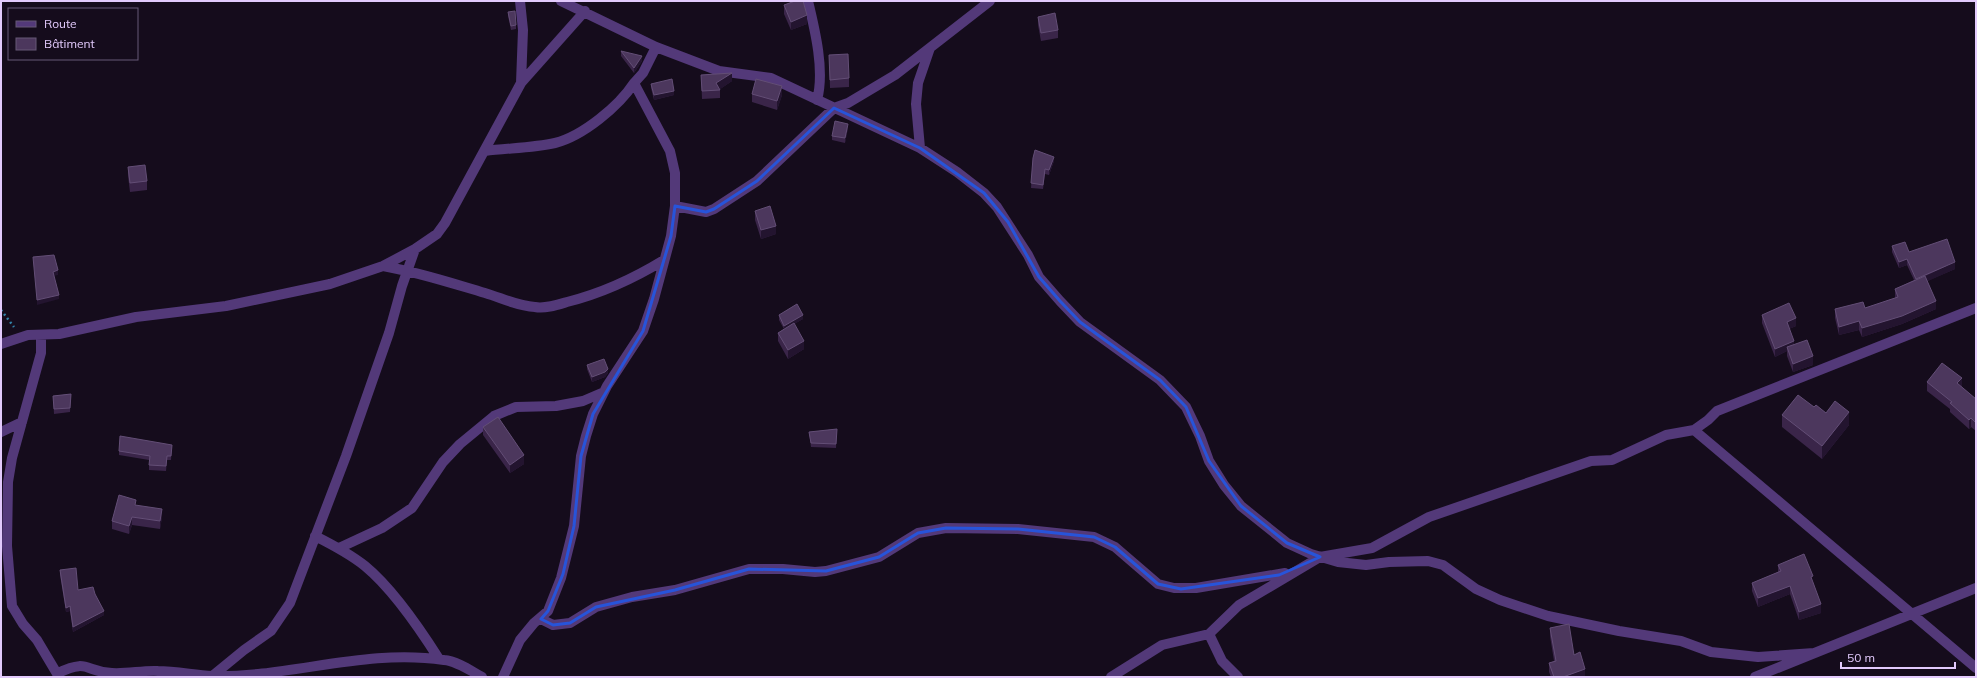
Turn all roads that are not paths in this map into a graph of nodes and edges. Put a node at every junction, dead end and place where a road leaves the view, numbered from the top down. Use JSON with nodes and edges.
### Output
{"nodes":[{"id":1,"x":520,"y":1,"type":"edge"},
{"id":2,"x":561,"y":1,"type":"edge"},
{"id":3,"x":808,"y":1,"type":"edge"},
{"id":4,"x":990,"y":1,"type":"edge"},
{"id":5,"x":582,"y":7,"type":"edge"},
{"id":6,"x":656,"y":47,"type":"junction"},
{"id":7,"x":930,"y":48,"type":"junction"},
{"id":8,"x":521,"y":83,"type":"junction"},
{"id":9,"x":634,"y":83,"type":"junction"},
{"id":10,"x":817,"y":100,"type":"junction"},
{"id":11,"x":834,"y":108,"type":"junction"},
{"id":12,"x":920,"y":148,"type":"junction"},
{"id":13,"x":485,"y":151,"type":"junction"},
{"id":14,"x":675,"y":206,"type":"junction"},
{"id":15,"x":415,"y":248,"type":"junction"},
{"id":16,"x":664,"y":260,"type":"junction"},
{"id":17,"x":383,"y":266,"type":"junction"},
{"id":18,"x":407,"y":270,"type":"junction"},
{"id":19,"x":1976,"y":308,"type":"edge"},
{"id":20,"x":41,"y":335,"type":"junction"},
{"id":21,"x":1,"y":344,"type":"edge"},
{"id":22,"x":604,"y":392,"type":"junction"},
{"id":23,"x":22,"y":422,"type":"junction"},
{"id":24,"x":1694,"y":430,"type":"junction"},
{"id":25,"x":1,"y":432,"type":"edge"},
{"id":26,"x":315,"y":536,"type":"junction"},
{"id":27,"x":339,"y":548,"type":"junction"},
{"id":28,"x":1320,"y":557,"type":"junction"},
{"id":29,"x":1297,"y":570,"type":"junction"},
{"id":30,"x":1976,"y":588,"type":"edge"},
{"id":31,"x":1912,"y":614,"type":"junction"},
{"id":32,"x":541,"y":618,"type":"junction"},
{"id":33,"x":1209,"y":634,"type":"junction"},
{"id":34,"x":1814,"y":654,"type":"junction"},
{"id":35,"x":439,"y":659,"type":"junction"},
{"id":36,"x":1976,"y":668,"type":"edge"},
{"id":37,"x":58,"y":675,"type":"edge"},
{"id":38,"x":211,"y":676,"type":"edge"},
{"id":39,"x":482,"y":677,"type":"edge"},
{"id":40,"x":503,"y":677,"type":"edge"},
{"id":41,"x":1111,"y":677,"type":"edge"},
{"id":42,"x":1238,"y":677,"type":"edge"},
{"id":43,"x":1755,"y":677,"type":"edge"}],
"edges":[{"from":1,"to":8,"type":"street"},
{"from":2,"to":5,"type":"street"},
{"from":3,"to":10,"type":"street"},
{"from":4,"to":7,"type":"street"},
{"from":5,"to":6,"type":"street"},
{"from":5,"to":8,"type":"street"},
{"from":6,"to":9,"type":"street"},
{"from":6,"to":10,"type":"street"},
{"from":7,"to":11,"type":"street"},
{"from":7,"to":12,"type":"street"},
{"from":8,"to":13,"type":"street"},
{"from":9,"to":13,"type":"street"},
{"from":9,"to":14,"type":"street"},
{"from":10,"to":11,"type":"street"},
{"from":11,"to":12,"type":"street"},
{"from":11,"to":14,"type":"street"},
{"from":12,"to":28,"type":"street"},
{"from":13,"to":15,"type":"street"},
{"from":14,"to":16,"type":"street"},
{"from":15,"to":17,"type":"street"},
{"from":15,"to":18,"type":"street"},
{"from":16,"to":18,"type":"street"},
{"from":16,"to":22,"type":"street"},
{"from":17,"to":18,"type":"street"},
{"from":17,"to":20,"type":"street"},
{"from":18,"to":26,"type":"street"},
{"from":19,"to":24,"type":"street"},
{"from":20,"to":21,"type":"street"},
{"from":20,"to":23,"type":"street"},
{"from":22,"to":27,"type":"street"},
{"from":22,"to":32,"type":"street"},
{"from":23,"to":25,"type":"street"},
{"from":23,"to":37,"type":"street"},
{"from":24,"to":28,"type":"street"},
{"from":24,"to":31,"type":"street"},
{"from":26,"to":27,"type":"street"},
{"from":26,"to":38,"type":"street"},
{"from":27,"to":35,"type":"street"},
{"from":28,"to":29,"type":"street"},
{"from":28,"to":34,"type":"street"},
{"from":29,"to":32,"type":"street"},
{"from":29,"to":33,"type":"street"},
{"from":30,"to":31,"type":"street"},
{"from":31,"to":34,"type":"street"},
{"from":31,"to":36,"type":"street"},
{"from":32,"to":40,"type":"street"},
{"from":33,"to":41,"type":"street"},
{"from":33,"to":42,"type":"street"},
{"from":34,"to":43,"type":"street"},
{"from":35,"to":38,"type":"street"},
{"from":35,"to":39,"type":"street"},
{"from":37,"to":38,"type":"street"}]}
